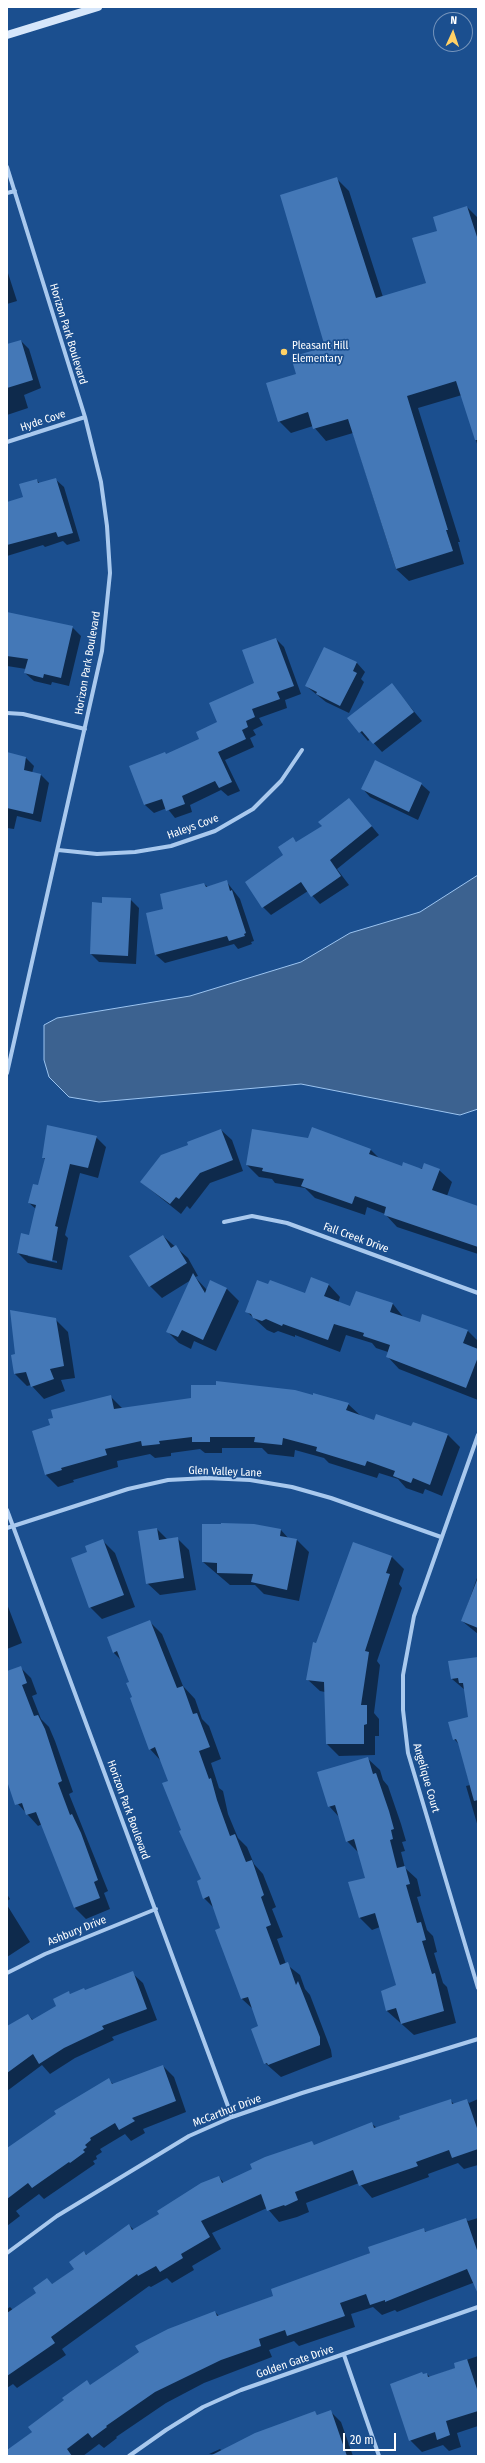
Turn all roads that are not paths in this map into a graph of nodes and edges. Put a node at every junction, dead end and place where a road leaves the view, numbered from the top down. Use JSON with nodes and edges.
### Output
{"nodes":[{"id":1,"x":98,"y":7,"type":"edge"},
{"id":2,"x":7,"y":35,"type":"edge"},
{"id":3,"x":7,"y":167,"type":"edge"},
{"id":4,"x":14,"y":190,"type":"junction"},
{"id":5,"x":7,"y":193,"type":"edge"},
{"id":6,"x":85,"y":417,"type":"junction"},
{"id":7,"x":7,"y":442,"type":"edge"},
{"id":8,"x":7,"y":713,"type":"edge"},
{"id":9,"x":85,"y":729,"type":"junction"},
{"id":10,"x":302,"y":750,"type":"dead end"},
{"id":11,"x":58,"y":850,"type":"junction"},
{"id":12,"x":7,"y":1073,"type":"edge"},
{"id":13,"x":224,"y":1222,"type":"dead end"},
{"id":14,"x":478,"y":1292,"type":"edge"},
{"id":15,"x":478,"y":1435,"type":"edge"},
{"id":16,"x":7,"y":1510,"type":"edge"},
{"id":17,"x":13,"y":1526,"type":"junction"},
{"id":18,"x":7,"y":1528,"type":"edge"},
{"id":19,"x":441,"y":1537,"type":"junction"},
{"id":20,"x":156,"y":1909,"type":"junction"},
{"id":21,"x":7,"y":1973,"type":"edge"},
{"id":22,"x":478,"y":1988,"type":"edge"},
{"id":23,"x":478,"y":2039,"type":"edge"},
{"id":24,"x":232,"y":2117,"type":"junction"},
{"id":25,"x":7,"y":2253,"type":"edge"},
{"id":26,"x":478,"y":2307,"type":"edge"},
{"id":27,"x":344,"y":2355,"type":"junction"},
{"id":28,"x":129,"y":2456,"type":"edge"},
{"id":29,"x":379,"y":2456,"type":"edge"}],
"edges":[{"from":1,"to":2,"type":"main road"},
{"from":3,"to":4,"type":"street","name":"Horizon Park Boulevard"},
{"from":4,"to":5,"type":"street"},
{"from":4,"to":6,"type":"street","name":"Horizon Park Boulevard"},
{"from":6,"to":7,"type":"street","name":"Hyde Cove"},
{"from":6,"to":9,"type":"street","name":"Horizon Park Boulevard"},
{"from":8,"to":9,"type":"street"},
{"from":9,"to":11,"type":"street","name":"Horizon Park Boulevard"},
{"from":10,"to":11,"type":"street","name":"Haleys Cove"},
{"from":11,"to":12,"type":"street","name":"Horizon Park Boulevard"},
{"from":13,"to":14,"type":"street","name":"Fall Creek Drive"},
{"from":15,"to":19,"type":"street","name":"Angelique Court"},
{"from":16,"to":17,"type":"street","name":"Horizon Park Boulevard"},
{"from":17,"to":18,"type":"street","name":"Glen Valley Lane"},
{"from":17,"to":19,"type":"street","name":"Glen Valley Lane"},
{"from":17,"to":20,"type":"street","name":"Horizon Park Boulevard"},
{"from":19,"to":22,"type":"street","name":"Angelique Court"},
{"from":20,"to":21,"type":"street","name":"Ashbury Drive"},
{"from":20,"to":24,"type":"street","name":"Horizon Park Boulevard"},
{"from":23,"to":24,"type":"street","name":"McCarthur Drive"},
{"from":24,"to":25,"type":"street","name":"McCarthur Drive"},
{"from":26,"to":27,"type":"street","name":"Golden Gate Drive"},
{"from":27,"to":28,"type":"street","name":"Golden Gate Drive"},
{"from":27,"to":29,"type":"street"}]}
